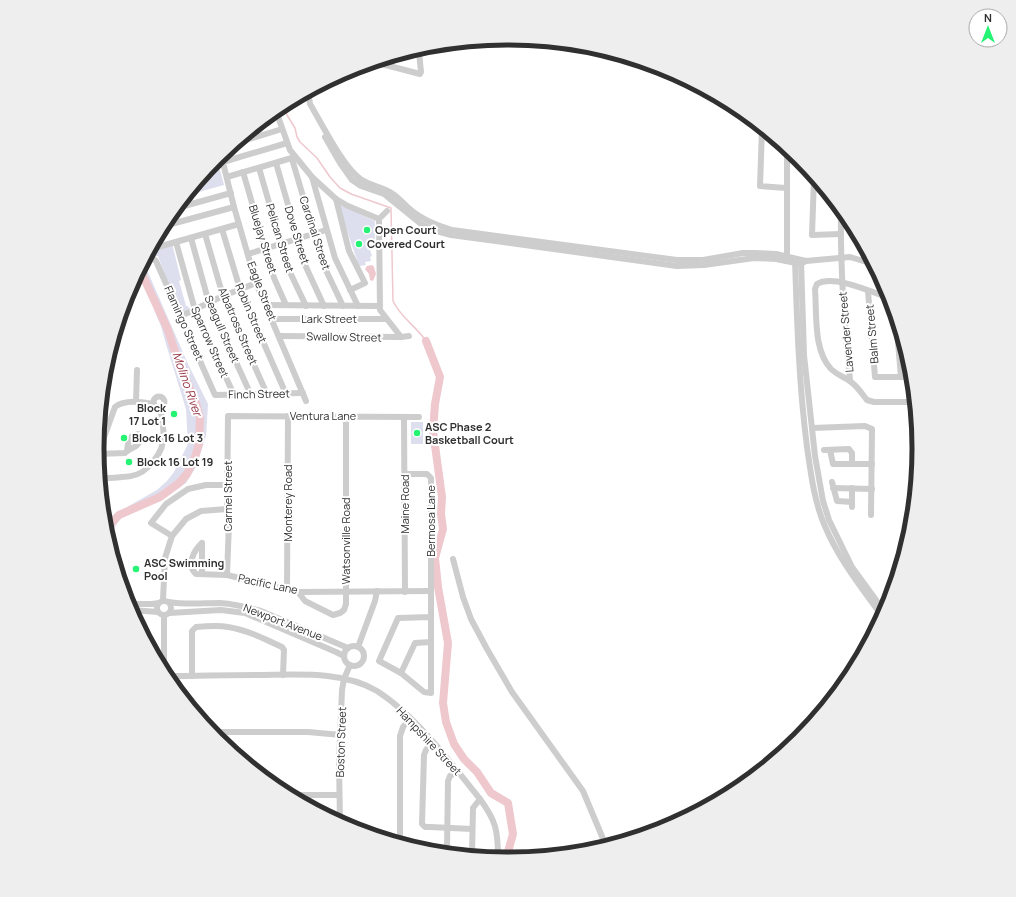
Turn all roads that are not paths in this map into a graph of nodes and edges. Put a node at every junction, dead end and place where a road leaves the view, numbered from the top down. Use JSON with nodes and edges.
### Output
{"nodes":[{"id":1,"x":419,"y":55,"type":"edge"},
{"id":2,"x":383,"y":65,"type":"edge"},
{"id":3,"x":309,"y":98,"type":"edge"},
{"id":4,"x":306,"y":99,"type":"edge"},
{"id":5,"x":278,"y":117,"type":"edge"},
{"id":6,"x":282,"y":129,"type":"junction"},
{"id":7,"x":762,"y":135,"type":"edge"},
{"id":8,"x":249,"y":139,"type":"edge"},
{"id":9,"x":287,"y":142,"type":"junction"},
{"id":10,"x":787,"y":157,"type":"edge"},
{"id":11,"x":294,"y":158,"type":"junction"},
{"id":12,"x":223,"y":162,"type":"edge"},
{"id":13,"x":225,"y":162,"type":"edge"},
{"id":14,"x":276,"y":163,"type":"junction"},
{"id":15,"x":259,"y":168,"type":"junction"},
{"id":16,"x":243,"y":172,"type":"junction"},
{"id":17,"x":228,"y":177,"type":"junction"},
{"id":18,"x":312,"y":177,"type":"junction"},
{"id":19,"x":814,"y":185,"type":"edge"},
{"id":20,"x":786,"y":188,"type":"junction"},
{"id":21,"x":231,"y":193,"type":"junction"},
{"id":22,"x":336,"y":199,"type":"junction"},
{"id":23,"x":186,"y":205,"type":"edge"},
{"id":24,"x":234,"y":207,"type":"junction"},
{"id":25,"x":387,"y":211,"type":"dead end"},
{"id":26,"x":379,"y":219,"type":"junction"},
{"id":27,"x":841,"y":221,"type":"edge"},
{"id":28,"x":173,"y":223,"type":"edge"},
{"id":29,"x":239,"y":224,"type":"junction"},
{"id":30,"x":222,"y":229,"type":"junction"},
{"id":31,"x":326,"y":230,"type":"junction"},
{"id":32,"x":314,"y":233,"type":"junction"},
{"id":33,"x":205,"y":234,"type":"junction"},
{"id":34,"x":841,"y":234,"type":"junction"},
{"id":35,"x":191,"y":238,"type":"junction"},
{"id":36,"x":297,"y":239,"type":"junction"},
{"id":37,"x":176,"y":242,"type":"junction"},
{"id":38,"x":281,"y":244,"type":"junction"},
{"id":39,"x":159,"y":247,"type":"edge"},
{"id":40,"x":265,"y":249,"type":"junction"},
{"id":41,"x":248,"y":254,"type":"junction"},
{"id":42,"x":153,"y":258,"type":"edge"},
{"id":43,"x":787,"y":258,"type":"junction"},
{"id":44,"x":840,"y":258,"type":"junction"},
{"id":45,"x":800,"y":261,"type":"junction"},
{"id":46,"x":865,"y":262,"type":"edge"},
{"id":47,"x":842,"y":281,"type":"junction"},
{"id":48,"x":256,"y":282,"type":"junction"},
{"id":49,"x":240,"y":289,"type":"junction"},
{"id":50,"x":350,"y":290,"type":"junction"},
{"id":51,"x":868,"y":291,"type":"junction"},
{"id":52,"x":223,"y":296,"type":"junction"},
{"id":53,"x":882,"y":296,"type":"edge"},
{"id":54,"x":210,"y":303,"type":"junction"},
{"id":55,"x":266,"y":305,"type":"junction"},
{"id":56,"x":286,"y":305,"type":"junction"},
{"id":57,"x":306,"y":306,"type":"junction"},
{"id":58,"x":324,"y":306,"type":"junction"},
{"id":59,"x":343,"y":306,"type":"junction"},
{"id":60,"x":358,"y":306,"type":"junction"},
{"id":61,"x":380,"y":306,"type":"junction"},
{"id":62,"x":195,"y":310,"type":"junction"},
{"id":63,"x":181,"y":316,"type":"junction"},
{"id":64,"x":272,"y":319,"type":"junction"},
{"id":65,"x":386,"y":319,"type":"junction"},
{"id":66,"x":279,"y":336,"type":"junction"},
{"id":67,"x":409,"y":336,"type":"dead end"},
{"id":68,"x":401,"y":337,"type":"junction"},
{"id":69,"x":898,"y":345,"type":"edge"},
{"id":70,"x":137,"y":370,"type":"dead end"},
{"id":71,"x":901,"y":377,"type":"junction"},
{"id":72,"x":905,"y":377,"type":"edge"},
{"id":73,"x":850,"y":380,"type":"junction"},
{"id":74,"x":267,"y":394,"type":"junction"},
{"id":75,"x":286,"y":394,"type":"junction"},
{"id":76,"x":303,"y":394,"type":"junction"},
{"id":77,"x":234,"y":395,"type":"junction"},
{"id":78,"x":251,"y":395,"type":"junction"},
{"id":79,"x":215,"y":396,"type":"joint"},
{"id":80,"x":306,"y":401,"type":"dead end"},
{"id":81,"x":136,"y":402,"type":"junction"},
{"id":82,"x":909,"y":402,"type":"edge"},
{"id":83,"x":154,"y":404,"type":"junction"},
{"id":84,"x":160,"y":408,"type":"junction"},
{"id":85,"x":228,"y":416,"type":"joint"},
{"id":86,"x":288,"y":416,"type":"junction"},
{"id":87,"x":346,"y":416,"type":"junction"},
{"id":88,"x":404,"y":417,"type":"junction"},
{"id":89,"x":419,"y":417,"type":"dead end"},
{"id":90,"x":812,"y":428,"type":"junction"},
{"id":91,"x":104,"y":436,"type":"edge"},
{"id":92,"x":127,"y":451,"type":"dead end"},
{"id":93,"x":104,"y":454,"type":"edge"},
{"id":94,"x":852,"y":464,"type":"junction"},
{"id":95,"x":872,"y":464,"type":"junction"},
{"id":96,"x":405,"y":474,"type":"junction"},
{"id":97,"x":105,"y":478,"type":"edge"},
{"id":98,"x":228,"y":484,"type":"junction"},
{"id":99,"x":852,"y":488,"type":"junction"},
{"id":100,"x":872,"y":489,"type":"junction"},
{"id":101,"x":228,"y":510,"type":"junction"},
{"id":102,"x":871,"y":515,"type":"dead end"},
{"id":103,"x":826,"y":522,"type":"junction"},
{"id":104,"x":172,"y":536,"type":"junction"},
{"id":105,"x":453,"y":559,"type":"dead end"},
{"id":106,"x":202,"y":574,"type":"dead end"},
{"id":107,"x":227,"y":575,"type":"junction"},
{"id":108,"x":287,"y":590,"type":"junction"},
{"id":109,"x":346,"y":591,"type":"junction"},
{"id":110,"x":378,"y":591,"type":"junction"},
{"id":111,"x":431,"y":591,"type":"junction"},
{"id":112,"x":298,"y":592,"type":"junction"},
{"id":113,"x":405,"y":592,"type":"junction"},
{"id":114,"x":164,"y":602,"type":"junction"},
{"id":115,"x":135,"y":604,"type":"edge"},
{"id":116,"x":880,"y":605,"type":"edge"},
{"id":117,"x":878,"y":610,"type":"edge"},
{"id":118,"x":139,"y":611,"type":"edge"},
{"id":119,"x":164,"y":613,"type":"junction"},
{"id":120,"x":431,"y":617,"type":"junction"},
{"id":121,"x":431,"y":642,"type":"junction"},
{"id":122,"x":358,"y":647,"type":"junction"},
{"id":123,"x":348,"y":648,"type":"junction"},
{"id":124,"x":344,"y":656,"type":"junction"},
{"id":125,"x":164,"y":658,"type":"edge"},
{"id":126,"x":350,"y":664,"type":"junction"},
{"id":127,"x":401,"y":673,"type":"junction"},
{"id":128,"x":283,"y":675,"type":"junction"},
{"id":129,"x":175,"y":676,"type":"edge"},
{"id":130,"x":192,"y":676,"type":"junction"},
{"id":131,"x":344,"y":679,"type":"junction"},
{"id":132,"x":410,"y":718,"type":"junction"},
{"id":133,"x":221,"y":732,"type":"edge"},
{"id":134,"x":341,"y":735,"type":"junction"},
{"id":135,"x":432,"y":742,"type":"junction"},
{"id":136,"x":457,"y":771,"type":"junction"},
{"id":137,"x":301,"y":795,"type":"edge"},
{"id":138,"x":339,"y":795,"type":"junction"},
{"id":139,"x":480,"y":799,"type":"junction"},
{"id":140,"x":340,"y":814,"type":"edge"},
{"id":141,"x":448,"y":828,"type":"junction"},
{"id":142,"x":472,"y":829,"type":"junction"},
{"id":143,"x":400,"y":837,"type":"edge"},
{"id":144,"x":604,"y":840,"type":"edge"},
{"id":145,"x":447,"y":847,"type":"edge"},
{"id":146,"x":472,"y":850,"type":"edge"},
{"id":147,"x":498,"y":852,"type":"edge"}],
"edges":[{"from":1,"to":2,"type":"street"},
{"from":3,"to":43,"type":"street"},
{"from":4,"to":43,"type":"street"},
{"from":5,"to":6,"type":"street"},
{"from":6,"to":8,"type":"street"},
{"from":6,"to":9,"type":"street"},
{"from":7,"to":20,"type":"street"},
{"from":9,"to":11,"type":"street"},
{"from":9,"to":13,"type":"street"},
{"from":10,"to":20,"type":"street"},
{"from":11,"to":14,"type":"street"},
{"from":11,"to":18,"type":"street"},
{"from":11,"to":32,"type":"street","name":"Cardinal Street"},
{"from":12,"to":17,"type":"street","name":"Eagle Street"},
{"from":14,"to":15,"type":"street"},
{"from":14,"to":36,"type":"street","name":"Dove Street"},
{"from":15,"to":16,"type":"street"},
{"from":15,"to":38,"type":"street","name":"Pelican Street"},
{"from":16,"to":17,"type":"street"},
{"from":16,"to":40,"type":"street","name":"Bluejay Street"},
{"from":17,"to":21,"type":"street","name":"Eagle Street"},
{"from":18,"to":22,"type":"street"},
{"from":18,"to":31,"type":"street"},
{"from":19,"to":34,"type":"street"},
{"from":20,"to":43,"type":"street"},
{"from":21,"to":23,"type":"street"},
{"from":21,"to":24,"type":"street","name":"Eagle Street"},
{"from":22,"to":26,"type":"street"},
{"from":22,"to":50,"type":"street"},
{"from":24,"to":28,"type":"street"},
{"from":24,"to":29,"type":"street","name":"Eagle Street"},
{"from":25,"to":26,"type":"street"},
{"from":26,"to":61,"type":"street"},
{"from":27,"to":34,"type":"street","name":"Lavender Street"},
{"from":29,"to":30,"type":"street"},
{"from":29,"to":41,"type":"street","name":"Eagle Street"},
{"from":30,"to":33,"type":"street"},
{"from":30,"to":49,"type":"street","name":"Robin Street"},
{"from":31,"to":32,"type":"street"},
{"from":31,"to":50,"type":"street"},
{"from":32,"to":36,"type":"street"},
{"from":32,"to":59,"type":"street","name":"Cardinal Street"},
{"from":33,"to":35,"type":"street"},
{"from":33,"to":52,"type":"street","name":"Albatross Street"},
{"from":34,"to":44,"type":"street","name":"Lavender Street"},
{"from":35,"to":37,"type":"street"},
{"from":35,"to":54,"type":"street","name":"Seagull Street"},
{"from":36,"to":38,"type":"street"},
{"from":36,"to":58,"type":"street","name":"Dove Street"},
{"from":37,"to":39,"type":"street"},
{"from":37,"to":62,"type":"street","name":"Sparrow Street"},
{"from":38,"to":40,"type":"street"},
{"from":38,"to":57,"type":"street","name":"Pelican Street"},
{"from":40,"to":41,"type":"street"},
{"from":40,"to":56,"type":"street","name":"Bluejay Street"},
{"from":41,"to":48,"type":"street","name":"Eagle Street"},
{"from":42,"to":63,"type":"street","name":"Flamingo Street"},
{"from":43,"to":45,"type":"street"},
{"from":44,"to":45,"type":"street"},
{"from":44,"to":46,"type":"street"},
{"from":44,"to":47,"type":"street","name":"Lavender Street"},
{"from":45,"to":90,"type":"street"},
{"from":45,"to":103,"type":"street"},
{"from":47,"to":51,"type":"street"},
{"from":47,"to":73,"type":"street","name":"Lavender Street"},
{"from":47,"to":73,"type":"street"},
{"from":48,"to":49,"type":"street"},
{"from":48,"to":55,"type":"street","name":"Eagle Street"},
{"from":49,"to":52,"type":"street"},
{"from":49,"to":75,"type":"street","name":"Robin Street"},
{"from":50,"to":60,"type":"street"},
{"from":51,"to":53,"type":"street"},
{"from":51,"to":71,"type":"street","name":"Balm Street"},
{"from":52,"to":54,"type":"street"},
{"from":52,"to":74,"type":"street","name":"Albatross Street"},
{"from":54,"to":62,"type":"street"},
{"from":54,"to":78,"type":"street","name":"Seagull Street"},
{"from":55,"to":56,"type":"street"},
{"from":55,"to":64,"type":"street","name":"Eagle Street"},
{"from":56,"to":57,"type":"street"},
{"from":57,"to":58,"type":"street"},
{"from":58,"to":59,"type":"street"},
{"from":59,"to":60,"type":"street"},
{"from":60,"to":61,"type":"street"},
{"from":61,"to":65,"type":"street"},
{"from":62,"to":63,"type":"street"},
{"from":62,"to":77,"type":"street","name":"Sparrow Street"},
{"from":63,"to":79,"type":"street","name":"Flamingo Street"},
{"from":64,"to":65,"type":"street","name":"Lark Street"},
{"from":64,"to":66,"type":"street","name":"Eagle Street"},
{"from":65,"to":68,"type":"street"},
{"from":66,"to":68,"type":"street","name":"Swallow Street"},
{"from":66,"to":76,"type":"street","name":"Eagle Street"},
{"from":67,"to":68,"type":"street","name":"Swallow Street"},
{"from":69,"to":71,"type":"street"},
{"from":70,"to":81,"type":"street"},
{"from":71,"to":72,"type":"street"},
{"from":73,"to":82,"type":"street","name":"Lavender Street"},
{"from":74,"to":75,"type":"street","name":"Finch Street"},
{"from":74,"to":78,"type":"street","name":"Finch Street"},
{"from":75,"to":76,"type":"street","name":"Finch Street"},
{"from":76,"to":80,"type":"street","name":"Eagle Street"},
{"from":77,"to":78,"type":"street","name":"Finch Street"},
{"from":77,"to":79,"type":"street","name":"Finch Street"},
{"from":81,"to":83,"type":"street"},
{"from":81,"to":91,"type":"street"},
{"from":83,"to":84,"type":"street"},
{"from":83,"to":84,"type":"street"},
{"from":84,"to":97,"type":"street"},
{"from":85,"to":86,"type":"street","name":"Ventura Lane"},
{"from":85,"to":98,"type":"street","name":"Carmel Street"},
{"from":86,"to":87,"type":"street","name":"Ventura Lane"},
{"from":86,"to":108,"type":"street","name":"Monterey Road"},
{"from":87,"to":88,"type":"street","name":"Ventura Lane"},
{"from":87,"to":109,"type":"street","name":"Watsonville Road"},
{"from":88,"to":89,"type":"street","name":"Ventura Lane"},
{"from":88,"to":96,"type":"street","name":"Maine Road"},
{"from":90,"to":95,"type":"street"},
{"from":90,"to":103,"type":"street"},
{"from":92,"to":93,"type":"street"},
{"from":94,"to":94,"type":"street"},
{"from":94,"to":95,"type":"street"},
{"from":95,"to":100,"type":"street"},
{"from":96,"to":111,"type":"street","name":"Bermosa Lane"},
{"from":96,"to":113,"type":"street","name":"Maine Road"},
{"from":98,"to":101,"type":"street","name":"Carmel Street"},
{"from":98,"to":104,"type":"street"},
{"from":99,"to":99,"type":"street"},
{"from":99,"to":100,"type":"street"},
{"from":100,"to":102,"type":"street"},
{"from":101,"to":104,"type":"street"},
{"from":101,"to":107,"type":"street","name":"Carmel Street"},
{"from":103,"to":116,"type":"street"},
{"from":103,"to":117,"type":"street"},
{"from":104,"to":114,"type":"street"},
{"from":105,"to":144,"type":"street"},
{"from":106,"to":107,"type":"street","name":"Pacific Lane"},
{"from":107,"to":108,"type":"street","name":"Pacific Lane"},
{"from":108,"to":112,"type":"street","name":"Pacific Lane"},
{"from":109,"to":110,"type":"street","name":"Pacific Lane"},
{"from":109,"to":112,"type":"street","name":"Pacific Lane"},
{"from":109,"to":112,"type":"street","name":"Watsonville Road"},
{"from":110,"to":113,"type":"street","name":"Pacific Lane"},
{"from":110,"to":122,"type":"street"},
{"from":111,"to":113,"type":"street","name":"Pacific Lane"},
{"from":111,"to":120,"type":"street","name":"Bermosa Lane"},
{"from":114,"to":115,"type":"street","name":"Newport Avenue"},
{"from":114,"to":119,"type":"street"},
{"from":114,"to":119,"type":"street"},
{"from":114,"to":123,"type":"street","name":"Newport Avenue"},
{"from":118,"to":119,"type":"street","name":"Newport Avenue"},
{"from":119,"to":124,"type":"street","name":"Newport Avenue"},
{"from":119,"to":125,"type":"street"},
{"from":120,"to":121,"type":"street","name":"Bermosa Lane"},
{"from":120,"to":127,"type":"street"},
{"from":121,"to":127,"type":"street"},
{"from":121,"to":127,"type":"street","name":"Bermosa Lane"},
{"from":122,"to":123,"type":"street"},
{"from":122,"to":126,"type":"street"},
{"from":123,"to":124,"type":"street"},
{"from":124,"to":126,"type":"street"},
{"from":126,"to":131,"type":"street","name":"Boston Street"},
{"from":128,"to":130,"type":"street","name":"Hampshire Street"},
{"from":128,"to":130,"type":"street"},
{"from":128,"to":131,"type":"street","name":"Hampshire Street"},
{"from":129,"to":130,"type":"street","name":"Hampshire Street"},
{"from":131,"to":132,"type":"street","name":"Hampshire Street"},
{"from":131,"to":134,"type":"street","name":"Boston Street"},
{"from":132,"to":135,"type":"street","name":"Hampshire Street"},
{"from":132,"to":143,"type":"street"},
{"from":133,"to":134,"type":"street"},
{"from":134,"to":138,"type":"street","name":"Boston Street"},
{"from":135,"to":136,"type":"street","name":"Hampshire Street"},
{"from":135,"to":141,"type":"street"},
{"from":136,"to":139,"type":"street","name":"Hampshire Street"},
{"from":136,"to":141,"type":"street"},
{"from":137,"to":138,"type":"street"},
{"from":138,"to":140,"type":"street","name":"Boston Street"},
{"from":139,"to":142,"type":"street"},
{"from":139,"to":147,"type":"street","name":"Hampshire Street"},
{"from":141,"to":142,"type":"street"},
{"from":141,"to":145,"type":"street"},
{"from":142,"to":146,"type":"street"}]}
